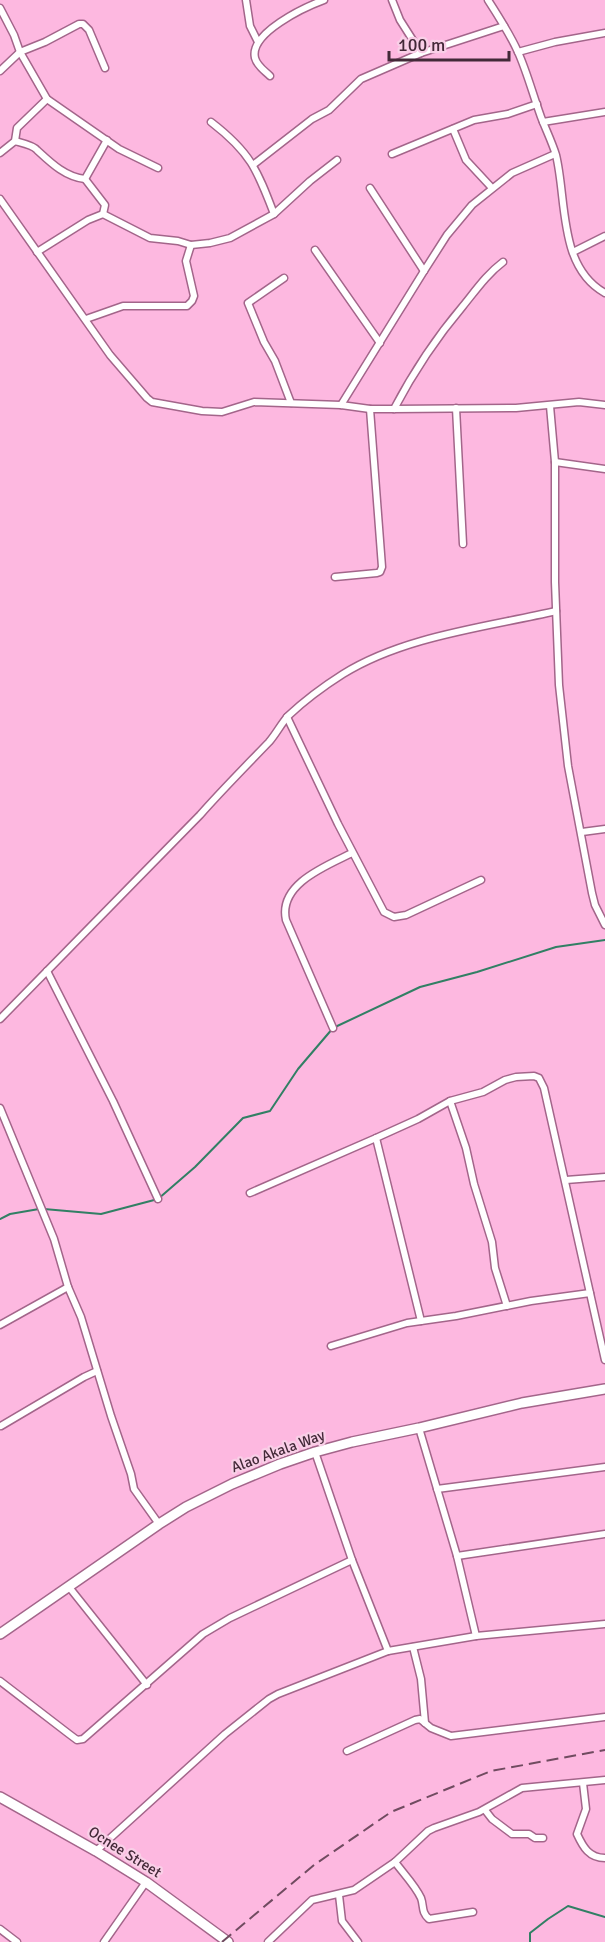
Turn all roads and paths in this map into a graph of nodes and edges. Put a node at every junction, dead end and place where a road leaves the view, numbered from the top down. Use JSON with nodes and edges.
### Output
{"nodes":[{"id":1,"x":246,"y":0,"type":"edge"},
{"id":2,"x":324,"y":0,"type":"edge"},
{"id":3,"x":393,"y":0,"type":"edge"},
{"id":4,"x":488,"y":0,"type":"edge"},
{"id":5,"x":0,"y":8,"type":"edge"},
{"id":6,"x":504,"y":26,"type":"junction"},
{"id":7,"x":605,"y":33,"type":"edge"},
{"id":8,"x":258,"y":42,"type":"junction"},
{"id":9,"x":20,"y":52,"type":"junction"},
{"id":10,"x":518,"y":52,"type":"junction"},
{"id":11,"x":421,"y":53,"type":"junction"},
{"id":12,"x":105,"y":68,"type":"dead end"},
{"id":13,"x":0,"y":71,"type":"edge"},
{"id":14,"x":270,"y":76,"type":"dead end"},
{"id":15,"x":47,"y":99,"type":"junction"},
{"id":16,"x":537,"y":104,"type":"junction"},
{"id":17,"x":605,"y":112,"type":"edge"},
{"id":18,"x":211,"y":122,"type":"dead end"},
{"id":19,"x":543,"y":122,"type":"junction"},
{"id":20,"x":453,"y":129,"type":"junction"},
{"id":21,"x":106,"y":140,"type":"junction"},
{"id":22,"x":15,"y":141,"type":"junction"},
{"id":23,"x":0,"y":153,"type":"edge"},
{"id":24,"x":392,"y":154,"type":"dead end"},
{"id":25,"x":555,"y":154,"type":"junction"},
{"id":26,"x":337,"y":160,"type":"dead end"},
{"id":27,"x":253,"y":165,"type":"junction"},
{"id":28,"x":158,"y":168,"type":"dead end"},
{"id":29,"x":85,"y":179,"type":"junction"},
{"id":30,"x":370,"y":188,"type":"dead end"},
{"id":31,"x":492,"y":188,"type":"junction"},
{"id":32,"x":0,"y":199,"type":"edge"},
{"id":33,"x":103,"y":214,"type":"junction"},
{"id":34,"x":274,"y":214,"type":"junction"},
{"id":35,"x":605,"y":236,"type":"edge"},
{"id":36,"x":190,"y":245,"type":"junction"},
{"id":37,"x":315,"y":250,"type":"dead end"},
{"id":38,"x":37,"y":252,"type":"junction"},
{"id":39,"x":573,"y":252,"type":"junction"},
{"id":40,"x":503,"y":262,"type":"dead end"},
{"id":41,"x":424,"y":271,"type":"junction"},
{"id":42,"x":284,"y":278,"type":"dead end"},
{"id":43,"x":605,"y":293,"type":"edge"},
{"id":44,"x":86,"y":319,"type":"junction"},
{"id":45,"x":380,"y":343,"type":"junction"},
{"id":46,"x":291,"y":403,"type":"junction"},
{"id":47,"x":341,"y":405,"type":"junction"},
{"id":48,"x":605,"y":405,"type":"edge"},
{"id":49,"x":550,"y":406,"type":"junction"},
{"id":50,"x":456,"y":408,"type":"junction"},
{"id":51,"x":370,"y":409,"type":"junction"},
{"id":52,"x":394,"y":409,"type":"junction"},
{"id":53,"x":555,"y":462,"type":"junction"},
{"id":54,"x":605,"y":469,"type":"edge"},
{"id":55,"x":463,"y":544,"type":"dead end"},
{"id":56,"x":334,"y":578,"type":"dead end"},
{"id":57,"x":556,"y":611,"type":"junction"},
{"id":58,"x":287,"y":717,"type":"junction"},
{"id":59,"x":605,"y":830,"type":"edge"},
{"id":60,"x":582,"y":832,"type":"junction"},
{"id":61,"x":352,"y":854,"type":"junction"},
{"id":62,"x":481,"y":880,"type":"dead end"},
{"id":63,"x":605,"y":925,"type":"edge"},
{"id":64,"x":47,"y":971,"type":"junction"},
{"id":65,"x":0,"y":1019,"type":"edge"},
{"id":66,"x":333,"y":1028,"type":"dead end"},
{"id":67,"x":450,"y":1101,"type":"junction"},
{"id":68,"x":0,"y":1108,"type":"edge"},
{"id":69,"x":376,"y":1138,"type":"junction"},
{"id":70,"x":605,"y":1177,"type":"edge"},
{"id":71,"x":566,"y":1180,"type":"junction"},
{"id":72,"x":250,"y":1193,"type":"dead end"},
{"id":73,"x":158,"y":1199,"type":"dead end"},
{"id":74,"x":68,"y":1287,"type":"junction"},
{"id":75,"x":590,"y":1293,"type":"junction"},
{"id":76,"x":507,"y":1306,"type":"junction"},
{"id":77,"x":421,"y":1321,"type":"junction"},
{"id":78,"x":0,"y":1325,"type":"edge"},
{"id":79,"x":332,"y":1346,"type":"dead end"},
{"id":80,"x":605,"y":1360,"type":"edge"},
{"id":81,"x":98,"y":1371,"type":"junction"},
{"id":82,"x":605,"y":1389,"type":"edge"},
{"id":83,"x":1,"y":1426,"type":"edge"},
{"id":84,"x":418,"y":1428,"type":"junction"},
{"id":85,"x":315,"y":1452,"type":"junction"},
{"id":86,"x":605,"y":1467,"type":"edge"},
{"id":87,"x":437,"y":1490,"type":"junction"},
{"id":88,"x":159,"y":1524,"type":"junction"},
{"id":89,"x":605,"y":1534,"type":"edge"},
{"id":90,"x":457,"y":1556,"type":"junction"},
{"id":91,"x":352,"y":1560,"type":"junction"},
{"id":92,"x":69,"y":1587,"type":"junction"},
{"id":93,"x":605,"y":1624,"type":"edge"},
{"id":94,"x":0,"y":1634,"type":"edge"},
{"id":95,"x":476,"y":1636,"type":"junction"},
{"id":96,"x":413,"y":1647,"type":"junction"},
{"id":97,"x":388,"y":1651,"type":"junction"},
{"id":98,"x":0,"y":1681,"type":"edge"},
{"id":99,"x":147,"y":1684,"type":"junction"},
{"id":100,"x":605,"y":1717,"type":"edge"},
{"id":101,"x":425,"y":1723,"type":"junction"},
{"id":102,"x":347,"y":1751,"type":"dead end"},
{"id":103,"x":605,"y":1780,"type":"edge"},
{"id":104,"x":583,"y":1783,"type":"junction"},
{"id":105,"x":0,"y":1797,"type":"edge"},
{"id":106,"x":484,"y":1810,"type":"junction"},
{"id":107,"x":543,"y":1838,"type":"dead end"},
{"id":108,"x":96,"y":1851,"type":"junction"},
{"id":109,"x":605,"y":1858,"type":"edge"},
{"id":110,"x":395,"y":1862,"type":"junction"},
{"id":111,"x":146,"y":1882,"type":"junction"},
{"id":112,"x":339,"y":1895,"type":"junction"},
{"id":113,"x":473,"y":1912,"type":"dead end"},
{"id":114,"x":0,"y":1929,"type":"edge"},
{"id":115,"x":17,"y":1942,"type":"edge"},
{"id":116,"x":104,"y":1942,"type":"edge"},
{"id":117,"x":228,"y":1942,"type":"edge"},
{"id":118,"x":268,"y":1942,"type":"edge"},
{"id":119,"x":358,"y":1942,"type":"edge"}],
"edges":[{"from":1,"to":8,"type":"street"},
{"from":2,"to":8,"type":"street"},
{"from":3,"to":11,"type":"street"},
{"from":4,"to":6,"type":"street"},
{"from":5,"to":9,"type":"street"},
{"from":6,"to":10,"type":"street"},
{"from":6,"to":11,"type":"street"},
{"from":7,"to":10,"type":"street"},
{"from":8,"to":14,"type":"street"},
{"from":9,"to":12,"type":"street"},
{"from":9,"to":13,"type":"street"},
{"from":9,"to":15,"type":"street"},
{"from":10,"to":16,"type":"street"},
{"from":11,"to":27,"type":"street"},
{"from":15,"to":21,"type":"street"},
{"from":15,"to":22,"type":"street"},
{"from":16,"to":19,"type":"street"},
{"from":16,"to":20,"type":"street"},
{"from":17,"to":19,"type":"street"},
{"from":18,"to":27,"type":"street"},
{"from":19,"to":25,"type":"street"},
{"from":20,"to":24,"type":"street"},
{"from":20,"to":31,"type":"street"},
{"from":21,"to":28,"type":"street"},
{"from":21,"to":29,"type":"street"},
{"from":22,"to":23,"type":"street"},
{"from":22,"to":29,"type":"street"},
{"from":25,"to":31,"type":"street"},
{"from":25,"to":39,"type":"street"},
{"from":26,"to":34,"type":"street"},
{"from":27,"to":34,"type":"street"},
{"from":29,"to":33,"type":"street"},
{"from":30,"to":41,"type":"street"},
{"from":31,"to":41,"type":"street"},
{"from":32,"to":38,"type":"street"},
{"from":33,"to":36,"type":"street"},
{"from":33,"to":38,"type":"street"},
{"from":34,"to":36,"type":"street"},
{"from":35,"to":39,"type":"street"},
{"from":36,"to":44,"type":"street"},
{"from":37,"to":45,"type":"street"},
{"from":38,"to":44,"type":"street"},
{"from":39,"to":43,"type":"street"},
{"from":40,"to":52,"type":"street"},
{"from":41,"to":45,"type":"street"},
{"from":42,"to":46,"type":"street"},
{"from":44,"to":46,"type":"street"},
{"from":45,"to":47,"type":"street"},
{"from":46,"to":47,"type":"street"},
{"from":47,"to":51,"type":"street"},
{"from":48,"to":49,"type":"street"},
{"from":49,"to":50,"type":"street"},
{"from":49,"to":53,"type":"street"},
{"from":50,"to":52,"type":"street"},
{"from":50,"to":55,"type":"street"},
{"from":51,"to":52,"type":"street"},
{"from":51,"to":56,"type":"street"},
{"from":53,"to":54,"type":"street"},
{"from":53,"to":57,"type":"street"},
{"from":57,"to":58,"type":"street"},
{"from":57,"to":60,"type":"street"},
{"from":58,"to":61,"type":"street"},
{"from":58,"to":64,"type":"street"},
{"from":59,"to":60,"type":"street"},
{"from":60,"to":63,"type":"street"},
{"from":61,"to":62,"type":"street"},
{"from":61,"to":66,"type":"street"},
{"from":64,"to":65,"type":"street"},
{"from":64,"to":73,"type":"street"},
{"from":67,"to":69,"type":"street"},
{"from":67,"to":71,"type":"street"},
{"from":67,"to":76,"type":"street"},
{"from":68,"to":74,"type":"street"},
{"from":69,"to":72,"type":"street"},
{"from":69,"to":77,"type":"street"},
{"from":70,"to":71,"type":"street"},
{"from":71,"to":75,"type":"street"},
{"from":74,"to":78,"type":"street"},
{"from":74,"to":81,"type":"street"},
{"from":75,"to":76,"type":"street"},
{"from":75,"to":80,"type":"street"},
{"from":76,"to":77,"type":"street"},
{"from":77,"to":79,"type":"street"},
{"from":81,"to":83,"type":"street"},
{"from":81,"to":88,"type":"street"},
{"from":82,"to":84,"type":"street","name":"Alao Akala Way"},
{"from":84,"to":85,"type":"street","name":"Alao Akala Way"},
{"from":84,"to":87,"type":"street"},
{"from":85,"to":88,"type":"street","name":"Alao Akala Way"},
{"from":85,"to":91,"type":"street"},
{"from":86,"to":87,"type":"street"},
{"from":87,"to":90,"type":"street"},
{"from":88,"to":92,"type":"street","name":"Alao Akala Way"},
{"from":89,"to":90,"type":"street"},
{"from":90,"to":95,"type":"street"},
{"from":91,"to":97,"type":"street"},
{"from":91,"to":99,"type":"street"},
{"from":92,"to":94,"type":"street","name":"Alao Akala Way"},
{"from":92,"to":99,"type":"street"},
{"from":93,"to":95,"type":"street"},
{"from":95,"to":96,"type":"street"},
{"from":96,"to":97,"type":"street"},
{"from":96,"to":101,"type":"street"},
{"from":97,"to":108,"type":"street"},
{"from":98,"to":99,"type":"street"},
{"from":100,"to":101,"type":"street"},
{"from":101,"to":102,"type":"street"},
{"from":103,"to":104,"type":"street"},
{"from":104,"to":106,"type":"street"},
{"from":104,"to":109,"type":"street"},
{"from":105,"to":108,"type":"street","name":"Ocnee Street"},
{"from":106,"to":107,"type":"street"},
{"from":106,"to":110,"type":"street"},
{"from":108,"to":111,"type":"street","name":"Ocnee Street"},
{"from":110,"to":112,"type":"street"},
{"from":110,"to":113,"type":"street"},
{"from":111,"to":116,"type":"street"},
{"from":111,"to":117,"type":"street","name":"Ocnee Street"},
{"from":112,"to":118,"type":"street"},
{"from":112,"to":119,"type":"street"},
{"from":114,"to":115,"type":"street"}]}
